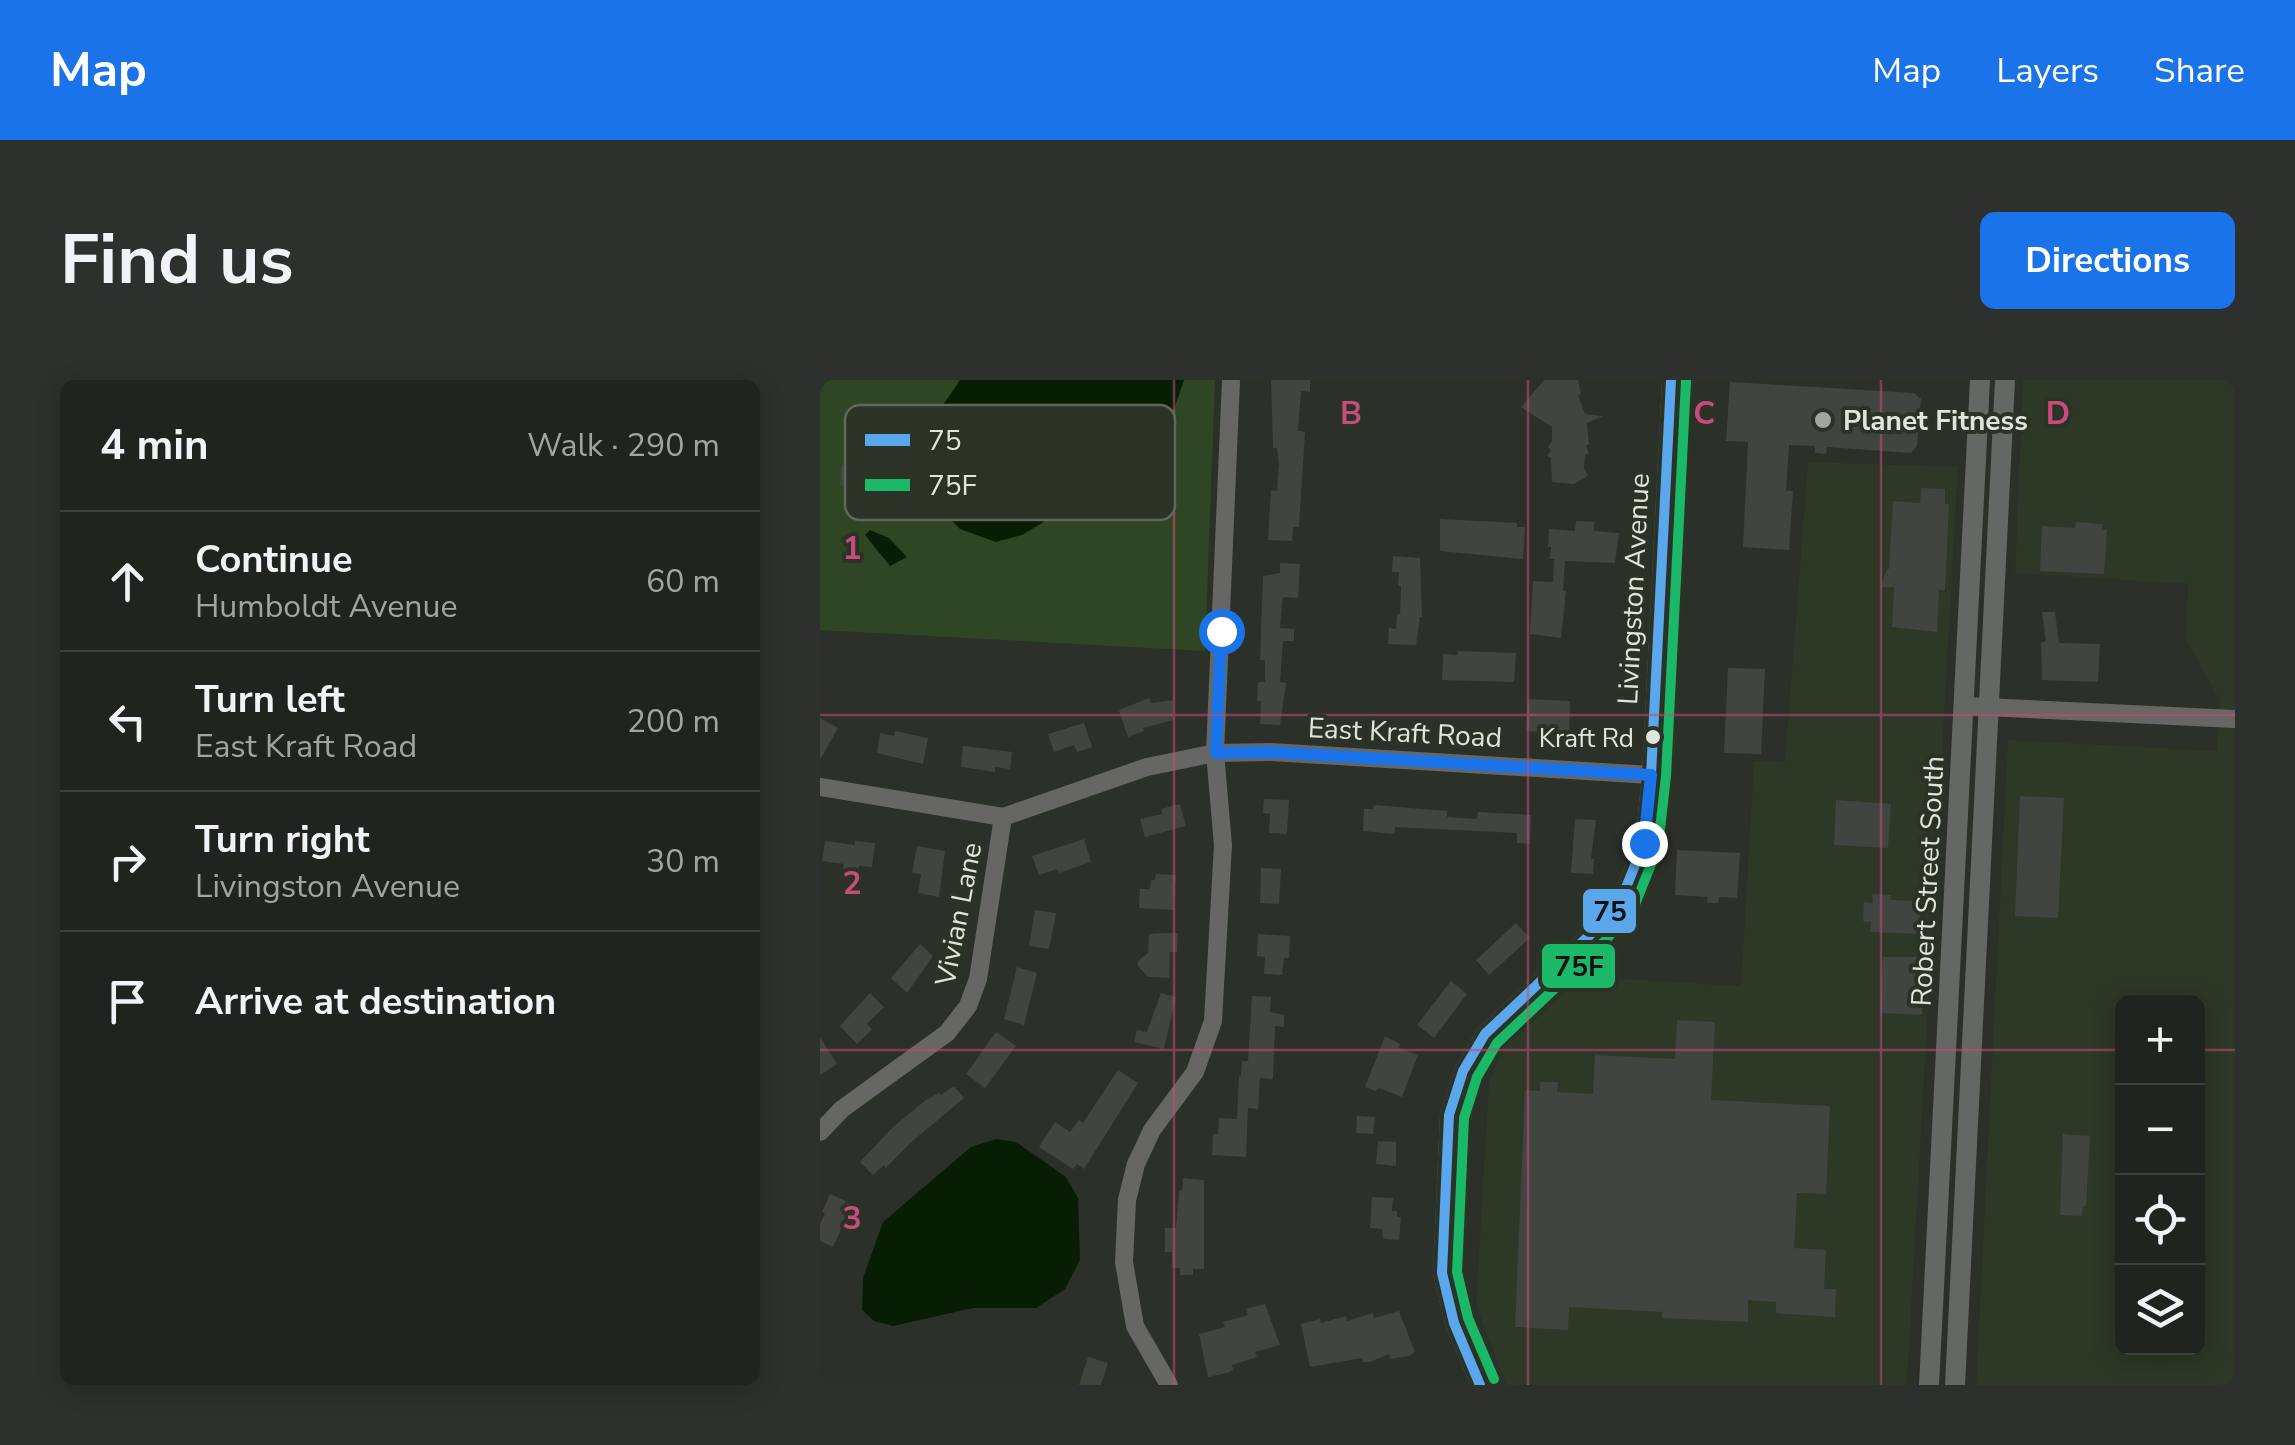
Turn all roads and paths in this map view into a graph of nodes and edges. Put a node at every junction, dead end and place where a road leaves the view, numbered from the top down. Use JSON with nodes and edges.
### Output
{"nodes":[{"id":1,"x":1231,"y":380,"type":"edge"},
{"id":2,"x":1670,"y":380,"type":"edge"},
{"id":3,"x":1980,"y":380,"type":"edge"},
{"id":4,"x":2005,"y":380,"type":"edge"},
{"id":5,"x":1990,"y":705,"type":"junction"},
{"id":6,"x":1964,"y":706,"type":"junction"},
{"id":7,"x":2235,"y":719,"type":"edge"},
{"id":8,"x":1216,"y":753,"type":"junction"},
{"id":9,"x":1651,"y":775,"type":"junction"},
{"id":10,"x":820,"y":788,"type":"edge"},
{"id":11,"x":1003,"y":817,"type":"junction"},
{"id":12,"x":820,"y":1132,"type":"edge"},
{"id":13,"x":1168,"y":1385,"type":"edge"},
{"id":14,"x":1480,"y":1385,"type":"edge"},
{"id":15,"x":1928,"y":1385,"type":"edge"},
{"id":16,"x":1955,"y":1385,"type":"edge"}],
"edges":[{"from":1,"to":8,"type":"street"},
{"from":2,"to":9,"type":"street","name":"Livingston Avenue"},
{"from":3,"to":6,"type":"main road","name":"Robert Street South"},
{"from":4,"to":5,"type":"main road","name":"Robert Street South"},
{"from":5,"to":6,"type":"street"},
{"from":5,"to":7,"type":"street"},
{"from":5,"to":16,"type":"main road","name":"Robert Street South"},
{"from":6,"to":15,"type":"main road","name":"Robert Street South"},
{"from":8,"to":9,"type":"street","name":"East Kraft Road"},
{"from":8,"to":11,"type":"street","name":"East Kraft Road"},
{"from":8,"to":13,"type":"street"},
{"from":9,"to":14,"type":"street","name":"Livingston Avenue"},
{"from":10,"to":11,"type":"street"},
{"from":11,"to":12,"type":"street","name":"Vivian Lane"}]}
